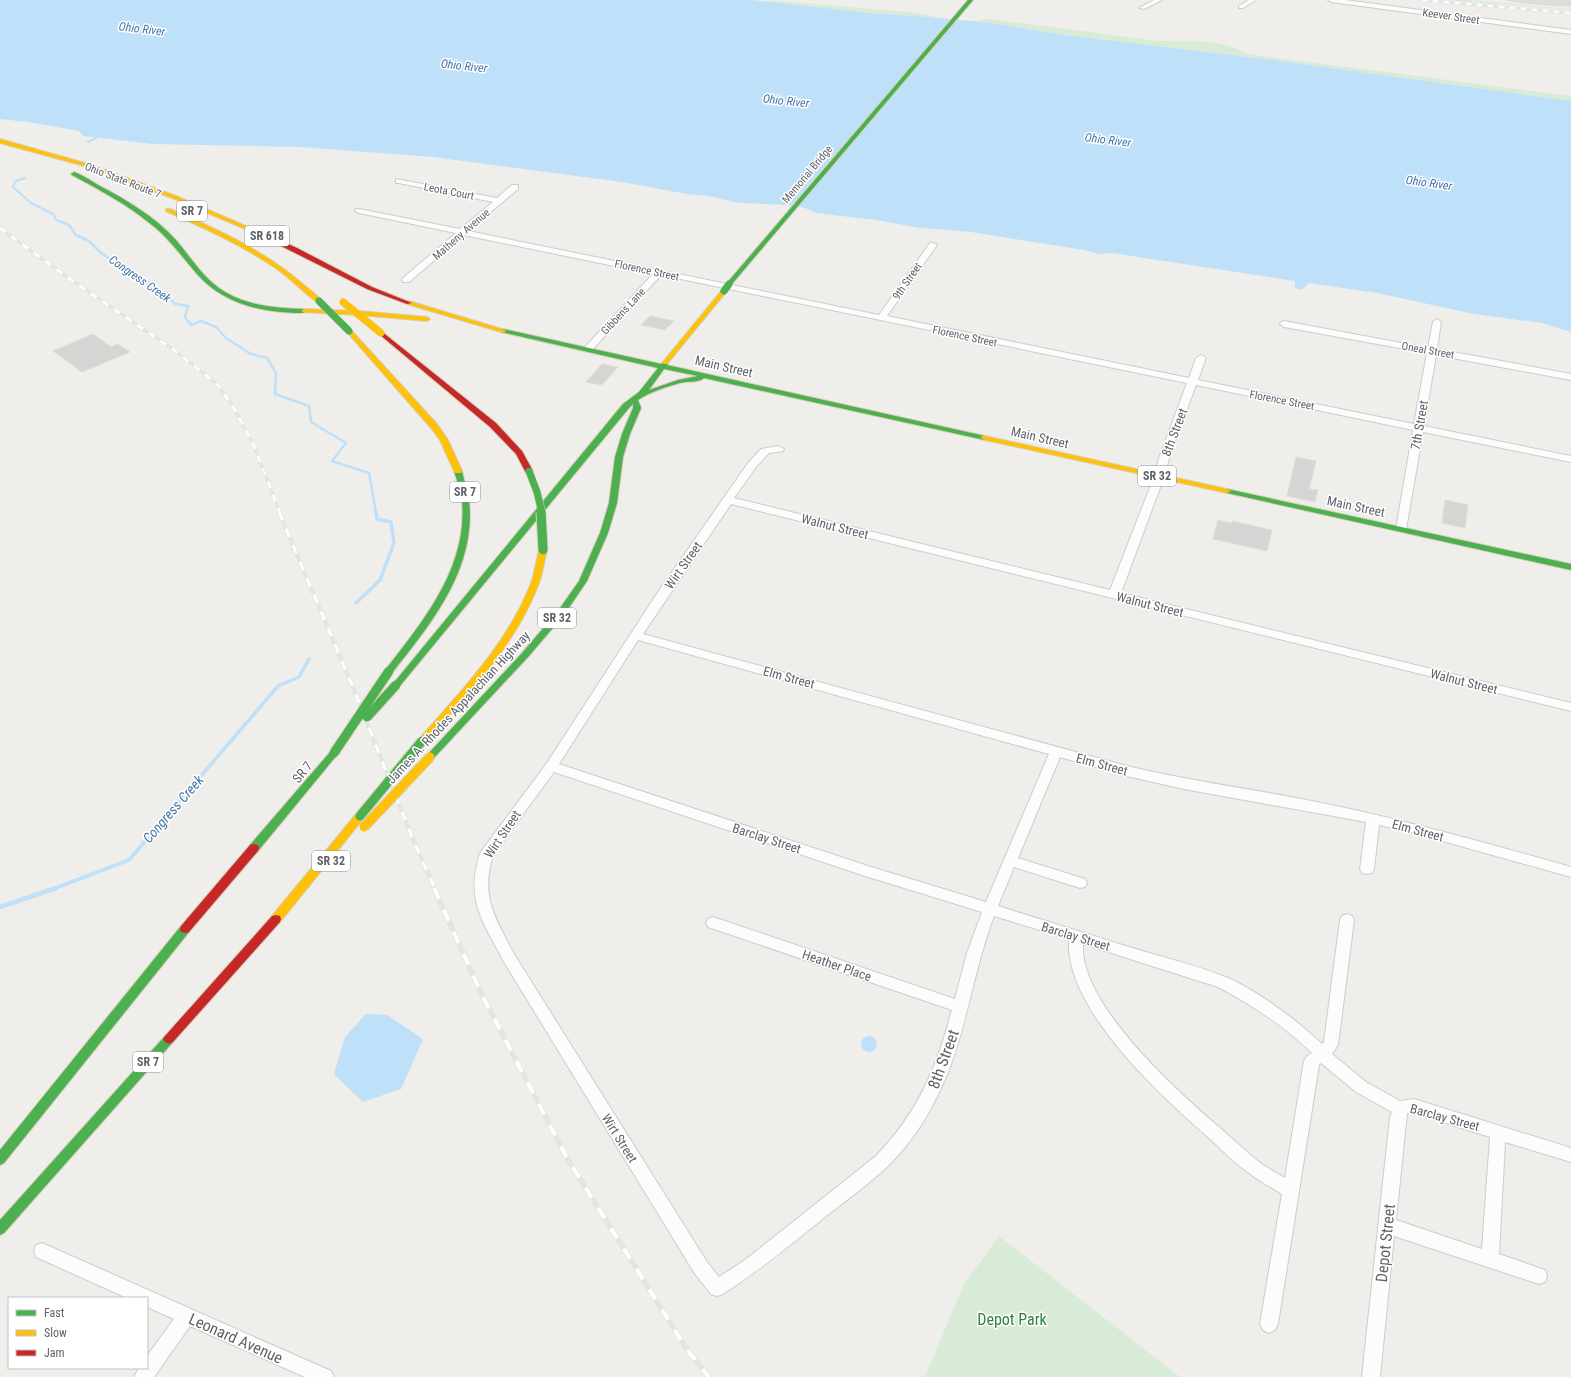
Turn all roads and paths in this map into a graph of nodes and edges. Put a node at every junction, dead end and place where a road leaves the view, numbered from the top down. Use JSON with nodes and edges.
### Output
{"nodes":[{"id":1,"x":972,"y":0,"type":"edge"},
{"id":2,"x":1159,"y":0,"type":"edge"},
{"id":3,"x":1253,"y":0,"type":"edge"},
{"id":4,"x":1331,"y":0,"type":"edge"},
{"id":5,"x":1240,"y":7,"type":"dead end"},
{"id":6,"x":1142,"y":8,"type":"dead end"},
{"id":7,"x":1571,"y":32,"type":"edge"},
{"id":8,"x":0,"y":141,"type":"edge"},
{"id":9,"x":0,"y":149,"type":"edge"},
{"id":10,"x":27,"y":149,"type":"junction"},
{"id":11,"x":29,"y":159,"type":"dead end"},
{"id":12,"x":399,"y":181,"type":"dead end"},
{"id":13,"x":515,"y":187,"type":"dead end"},
{"id":14,"x":128,"y":194,"type":"dead end"},
{"id":15,"x":499,"y":201,"type":"junction"},
{"id":16,"x":159,"y":206,"type":"dead end"},
{"id":17,"x":358,"y":211,"type":"dead end"},
{"id":18,"x":462,"y":232,"type":"junction"},
{"id":19,"x":932,"y":245,"type":"dead end"},
{"id":20,"x":263,"y":246,"type":"dead end"},
{"id":21,"x":658,"y":273,"type":"junction"},
{"id":22,"x":406,"y":280,"type":"dead end"},
{"id":23,"x":340,"y":300,"type":"dead end"},
{"id":24,"x":881,"y":318,"type":"junction"},
{"id":25,"x":1437,"y":322,"type":"dead end"},
{"id":26,"x":1284,"y":324,"type":"dead end"},
{"id":27,"x":503,"y":331,"type":"junction"},
{"id":28,"x":588,"y":349,"type":"junction"},
{"id":29,"x":1432,"y":351,"type":"junction"},
{"id":30,"x":1201,"y":358,"type":"dead end"},
{"id":31,"x":663,"y":366,"type":"junction"},
{"id":32,"x":710,"y":376,"type":"junction"},
{"id":33,"x":1571,"y":377,"type":"edge"},
{"id":34,"x":1193,"y":382,"type":"junction"},
{"id":35,"x":643,"y":394,"type":"junction"},
{"id":36,"x":636,"y":402,"type":"junction"},
{"id":37,"x":1418,"y":428,"type":"junction"},
{"id":38,"x":779,"y":449,"type":"dead end"},
{"id":39,"x":1571,"y":459,"type":"edge"},
{"id":40,"x":1159,"y":477,"type":"junction"},
{"id":41,"x":729,"y":500,"type":"junction"},
{"id":42,"x":1401,"y":529,"type":"junction"},
{"id":43,"x":1571,"y":567,"type":"edge"},
{"id":44,"x":1114,"y":595,"type":"junction"},
{"id":45,"x":637,"y":636,"type":"junction"},
{"id":46,"x":1571,"y":706,"type":"edge"},
{"id":47,"x":1056,"y":751,"type":"junction"},
{"id":48,"x":334,"y":753,"type":"junction"},
{"id":49,"x":551,"y":766,"type":"junction"},
{"id":50,"x":1373,"y":819,"type":"junction"},
{"id":51,"x":1010,"y":861,"type":"junction"},
{"id":52,"x":1367,"y":869,"type":"dead end"},
{"id":53,"x":1571,"y":872,"type":"edge"},
{"id":54,"x":1080,"y":883,"type":"dead end"},
{"id":55,"x":297,"y":895,"type":"junction"},
{"id":56,"x":990,"y":909,"type":"junction"},
{"id":57,"x":1347,"y":920,"type":"dead end"},
{"id":58,"x":713,"y":923,"type":"dead end"},
{"id":59,"x":1076,"y":936,"type":"junction"},
{"id":60,"x":961,"y":1007,"type":"junction"},
{"id":61,"x":1322,"y":1055,"type":"junction"},
{"id":62,"x":1401,"y":1109,"type":"junction"},
{"id":63,"x":1498,"y":1131,"type":"junction"},
{"id":64,"x":1571,"y":1155,"type":"edge"},
{"id":65,"x":0,"y":1159,"type":"edge"},
{"id":66,"x":1291,"y":1191,"type":"junction"},
{"id":67,"x":1386,"y":1225,"type":"junction"},
{"id":68,"x":0,"y":1229,"type":"edge"},
{"id":69,"x":42,"y":1251,"type":"dead end"},
{"id":70,"x":1490,"y":1259,"type":"junction"},
{"id":71,"x":1539,"y":1276,"type":"dead end"},
{"id":72,"x":717,"y":1294,"type":"joint"},
{"id":73,"x":144,"y":1297,"type":"edge"},
{"id":74,"x":148,"y":1299,"type":"edge"},
{"id":75,"x":186,"y":1316,"type":"junction"},
{"id":76,"x":1269,"y":1324,"type":"dead end"},
{"id":77,"x":143,"y":1377,"type":"edge"},
{"id":78,"x":325,"y":1377,"type":"edge"},
{"id":79,"x":1371,"y":1377,"type":"edge"}],
"edges":[{"from":1,"to":31,"type":"main road","name":"Memorial Bridge","bridge":true},
{"from":2,"to":6,"type":"street"},
{"from":3,"to":5,"type":"street"},
{"from":4,"to":7,"type":"street","name":"Keever Street"},
{"from":8,"to":10,"type":"main road","number":"SR 7"},
{"from":9,"to":11,"type":"main road"},
{"from":10,"to":20,"type":"main road","number":"SR 7"},
{"from":10,"to":27,"type":"main road","number":"SR 618"},
{"from":12,"to":15,"type":"street","name":"Leota Court"},
{"from":13,"to":15,"type":"street","name":"Matheny Avenue"},
{"from":14,"to":27,"type":"main road","name":"Ohio State Route 7"},
{"from":15,"to":18,"type":"street","name":"Matheny Avenue"},
{"from":16,"to":48,"type":"main road","name":"Ohio State Route 7","number":"SR 7","bridge":true},
{"from":17,"to":18,"type":"street","name":"Florence Street"},
{"from":18,"to":21,"type":"street","name":"Florence Street"},
{"from":18,"to":22,"type":"street","name":"Matheny Avenue"},
{"from":19,"to":24,"type":"street","name":"9th Street"},
{"from":21,"to":24,"type":"street","name":"Florence Street"},
{"from":21,"to":28,"type":"street","name":"Gibbens Lane"},
{"from":23,"to":55,"type":"main road","number":"SR 7","bridge":true},
{"from":24,"to":34,"type":"street","name":"Florence Street"},
{"from":25,"to":29,"type":"street","name":"7th Street"},
{"from":26,"to":29,"type":"street","name":"Oneal Street"},
{"from":27,"to":28,"type":"main road","name":"Main Street","number":"SR 32"},
{"from":28,"to":31,"type":"main road","name":"Main Street","number":"SR 32"},
{"from":29,"to":33,"type":"street","name":"Oneal Street"},
{"from":29,"to":37,"type":"street","name":"7th Street"},
{"from":30,"to":34,"type":"street","name":"8th Street"},
{"from":31,"to":32,"type":"main road","name":"Main Street","number":"SR 32"},
{"from":31,"to":35,"type":"main road","name":"James A. Rhodes Appalachian Highway","number":"SR 32"},
{"from":32,"to":35,"type":"main road","number":"SR 32"},
{"from":32,"to":40,"type":"main road","name":"Main Street","number":"SR 32"},
{"from":34,"to":37,"type":"street","name":"Florence Street"},
{"from":34,"to":40,"type":"street","name":"8th Street"},
{"from":35,"to":36,"type":"main road","name":"James A. Rhodes Appalachian Highway","number":"SR 32"},
{"from":36,"to":48,"type":"main road","name":"James A. Rhodes Appalachian Highway","number":"SR 32","bridge":true},
{"from":36,"to":55,"type":"main road","name":"James A. Rhodes Appalachian Highway","number":"SR 32","bridge":true},
{"from":37,"to":39,"type":"street","name":"Florence Street"},
{"from":37,"to":42,"type":"street","name":"7th Street"},
{"from":38,"to":41,"type":"street","name":"Wirt Street"},
{"from":40,"to":42,"type":"main road","name":"Main Street","number":"SR 32"},
{"from":40,"to":44,"type":"street","name":"8th Street"},
{"from":41,"to":44,"type":"street","name":"Walnut Street"},
{"from":41,"to":45,"type":"street","name":"Wirt Street"},
{"from":42,"to":43,"type":"main road","name":"Main Street","number":"SR 32"},
{"from":44,"to":46,"type":"street","name":"Walnut Street"},
{"from":45,"to":47,"type":"street","name":"Elm Street"},
{"from":45,"to":49,"type":"street","name":"Wirt Street"},
{"from":47,"to":50,"type":"street","name":"Elm Street"},
{"from":47,"to":51,"type":"street","name":"8th Street"},
{"from":48,"to":65,"type":"main road","name":"SR 7","number":"SR 7"},
{"from":49,"to":56,"type":"street","name":"Barclay Street"},
{"from":49,"to":72,"type":"street","name":"Wirt Street"},
{"from":50,"to":52,"type":"street"},
{"from":50,"to":53,"type":"street","name":"Elm Street"},
{"from":51,"to":54,"type":"street"},
{"from":51,"to":56,"type":"street","name":"8th Street"},
{"from":55,"to":68,"type":"main road","name":"SR 7","number":"SR 7"},
{"from":56,"to":59,"type":"street","name":"Barclay Street"},
{"from":56,"to":60,"type":"street","name":"8th Street"},
{"from":57,"to":61,"type":"street"},
{"from":58,"to":60,"type":"street","name":"Heather Place"},
{"from":59,"to":61,"type":"street","name":"Barclay Street"},
{"from":59,"to":66,"type":"street"},
{"from":60,"to":72,"type":"street","name":"8th Street"},
{"from":61,"to":62,"type":"street","name":"Barclay Street"},
{"from":61,"to":66,"type":"street"},
{"from":62,"to":63,"type":"street","name":"Barclay Street"},
{"from":62,"to":67,"type":"street","name":"Depot Street"},
{"from":63,"to":64,"type":"street","name":"Barclay Street"},
{"from":63,"to":70,"type":"street"},
{"from":66,"to":76,"type":"street"},
{"from":67,"to":70,"type":"street"},
{"from":67,"to":79,"type":"street","name":"Depot Street"},
{"from":69,"to":73,"type":"street","name":"Leonard Avenue"},
{"from":70,"to":71,"type":"street"},
{"from":74,"to":75,"type":"street","name":"Leonard Avenue"},
{"from":75,"to":77,"type":"street"},
{"from":75,"to":78,"type":"street","name":"Leonard Avenue"}]}
